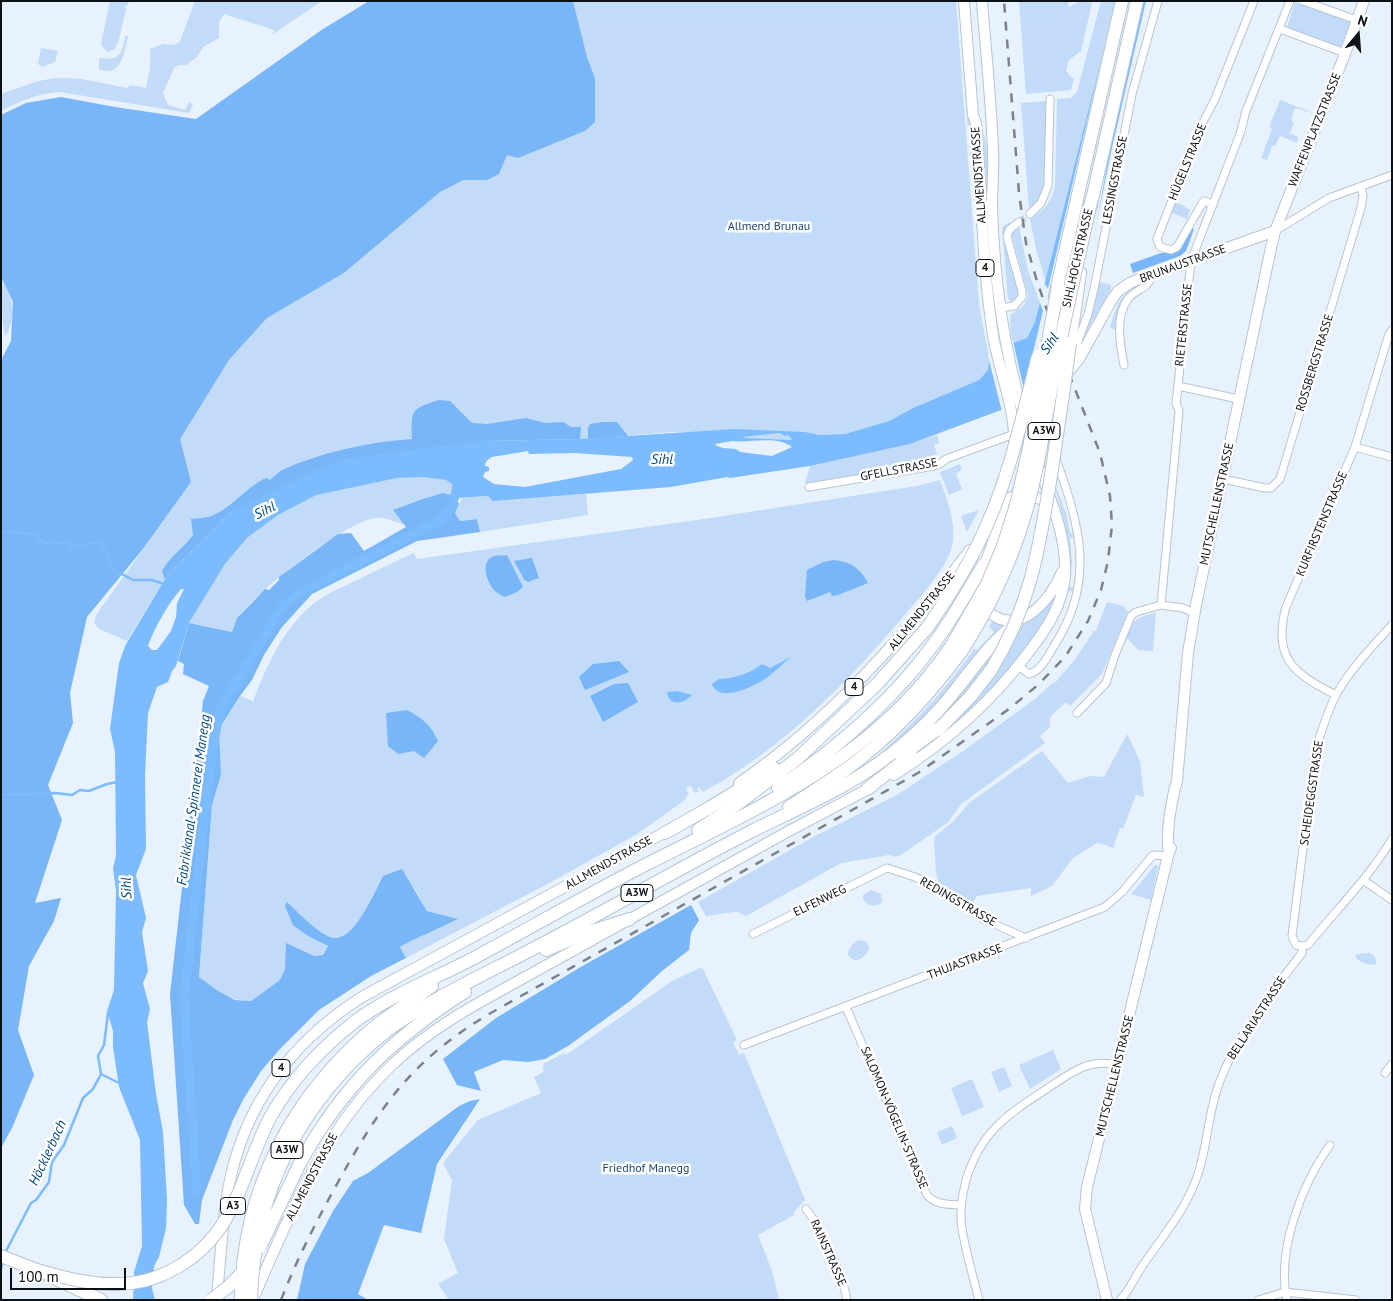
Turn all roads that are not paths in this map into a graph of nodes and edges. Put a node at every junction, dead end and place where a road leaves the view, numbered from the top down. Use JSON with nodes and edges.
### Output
{"nodes":[{"id":1,"x":964,"y":1,"type":"edge"},
{"id":2,"x":982,"y":1,"type":"edge"},
{"id":3,"x":1122,"y":1,"type":"edge"},
{"id":4,"x":1137,"y":1,"type":"edge"},
{"id":5,"x":1158,"y":1,"type":"edge"},
{"id":6,"x":1254,"y":1,"type":"edge"},
{"id":7,"x":1290,"y":1,"type":"edge"},
{"id":8,"x":1303,"y":1,"type":"edge"},
{"id":9,"x":1364,"y":1,"type":"edge"},
{"id":10,"x":1358,"y":20,"type":"junction"},
{"id":11,"x":1280,"y":29,"type":"junction"},
{"id":12,"x":1345,"y":53,"type":"junction"},
{"id":13,"x":1050,"y":98,"type":"dead end"},
{"id":14,"x":1392,"y":175,"type":"edge"},
{"id":15,"x":1361,"y":186,"type":"junction"},
{"id":16,"x":1092,"y":198,"type":"junction"},
{"id":17,"x":1213,"y":205,"type":"junction"},
{"id":18,"x":1030,"y":214,"type":"tunnel mouth"},
{"id":19,"x":1019,"y":222,"type":"tunnel mouth"},
{"id":20,"x":1275,"y":231,"type":"junction"},
{"id":21,"x":1191,"y":261,"type":"junction"},
{"id":22,"x":1151,"y":275,"type":"junction"},
{"id":23,"x":1058,"y":286,"type":"junction"},
{"id":24,"x":1000,"y":308,"type":"junction"},
{"id":25,"x":1392,"y":330,"type":"edge"},
{"id":26,"x":1079,"y":359,"type":"junction"},
{"id":27,"x":1124,"y":364,"type":"dead end"},
{"id":28,"x":1178,"y":386,"type":"junction"},
{"id":29,"x":1053,"y":392,"type":"junction"},
{"id":30,"x":1238,"y":399,"type":"junction"},
{"id":31,"x":1020,"y":404,"type":"junction"},
{"id":32,"x":1043,"y":413,"type":"junction"},
{"id":33,"x":1014,"y":434,"type":"junction"},
{"id":34,"x":1355,"y":447,"type":"junction"},
{"id":35,"x":1036,"y":457,"type":"junction"},
{"id":36,"x":1392,"y":457,"type":"edge"},
{"id":37,"x":1223,"y":479,"type":"junction"},
{"id":38,"x":809,"y":487,"type":"dead end"},
{"id":39,"x":1004,"y":502,"type":"junction"},
{"id":40,"x":1052,"y":504,"type":"junction"},
{"id":41,"x":1065,"y":559,"type":"junction"},
{"id":42,"x":984,"y":564,"type":"junction"},
{"id":43,"x":1161,"y":605,"type":"junction"},
{"id":44,"x":1195,"y":614,"type":"junction"},
{"id":45,"x":1021,"y":620,"type":"junction"},
{"id":46,"x":1392,"y":626,"type":"edge"},
{"id":47,"x":956,"y":648,"type":"junction"},
{"id":48,"x":1019,"y":666,"type":"junction"},
{"id":49,"x":1336,"y":695,"type":"junction"},
{"id":50,"x":1077,"y":712,"type":"dead end"},
{"id":51,"x":943,"y":725,"type":"junction"},
{"id":52,"x":821,"y":736,"type":"junction"},
{"id":53,"x":867,"y":789,"type":"junction"},
{"id":54,"x":727,"y":823,"type":"junction"},
{"id":55,"x":751,"y":832,"type":"junction"},
{"id":56,"x":665,"y":833,"type":"junction"},
{"id":57,"x":1392,"y":839,"type":"edge"},
{"id":58,"x":1169,"y":854,"type":"junction"},
{"id":59,"x":696,"y":861,"type":"junction"},
{"id":60,"x":648,"y":863,"type":"junction"},
{"id":61,"x":887,"y":868,"type":"joint"},
{"id":62,"x":1363,"y":880,"type":"junction"},
{"id":63,"x":1392,"y":900,"type":"edge"},
{"id":64,"x":630,"y":919,"type":"junction"},
{"id":65,"x":753,"y":934,"type":"dead end"},
{"id":66,"x":1026,"y":938,"type":"junction"},
{"id":67,"x":1302,"y":946,"type":"junction"},
{"id":68,"x":524,"y":954,"type":"junction"},
{"id":69,"x":472,"y":960,"type":"junction"},
{"id":70,"x":506,"y":966,"type":"junction"},
{"id":71,"x":846,"y":1007,"type":"junction"},
{"id":72,"x":381,"y":1028,"type":"junction"},
{"id":73,"x":744,"y":1045,"type":"dead end"},
{"id":74,"x":1392,"y":1064,"type":"edge"},
{"id":75,"x":1117,"y":1065,"type":"junction"},
{"id":76,"x":1385,"y":1073,"type":"dead end"},
{"id":77,"x":1330,"y":1145,"type":"dead end"},
{"id":78,"x":961,"y":1205,"type":"junction"},
{"id":79,"x":806,"y":1209,"type":"dead end"},
{"id":80,"x":1,"y":1256,"type":"edge"},
{"id":81,"x":37,"y":1270,"type":"junction"},
{"id":82,"x":1285,"y":1292,"type":"junction"},
{"id":83,"x":101,"y":1300,"type":"edge"},
{"id":84,"x":211,"y":1300,"type":"edge"},
{"id":85,"x":217,"y":1300,"type":"edge"},
{"id":86,"x":241,"y":1300,"type":"edge"},
{"id":87,"x":252,"y":1300,"type":"edge"},
{"id":88,"x":847,"y":1300,"type":"edge"},
{"id":89,"x":979,"y":1300,"type":"edge"},
{"id":90,"x":1107,"y":1300,"type":"edge"},
{"id":91,"x":1120,"y":1300,"type":"edge"},
{"id":92,"x":1258,"y":1300,"type":"edge"},
{"id":93,"x":1287,"y":1300,"type":"edge"},
{"id":94,"x":1356,"y":1300,"type":"edge"}],
"edges":[{"from":1,"to":33,"type":"main road","name":"ALLMENDSTRASSE","number":"4"},
{"from":2,"to":24,"type":"main road","name":"ALLMENDSTRASSE","number":"4"},
{"from":3,"to":23,"type":"highway","name":"SIHLHOCHSTRASSE","number":"A3W"},
{"from":4,"to":16,"type":"highway","name":"SIHLHOCHSTRASSE","number":"A3W"},
{"from":5,"to":26,"type":"street","name":"LESSINGSTRASSE"},
{"from":6,"to":17,"type":"street","name":"HÜGELSTRASSE"},
{"from":7,"to":11,"type":"street","name":"RIETERSTRASSE"},
{"from":8,"to":10,"type":"street"},
{"from":9,"to":10,"type":"main road","name":"WAFFENPLATZSTRASSE"},
{"from":10,"to":12,"type":"main road","name":"WAFFENPLATZSTRASSE"},
{"from":11,"to":12,"type":"street"},
{"from":11,"to":17,"type":"street","name":"RIETERSTRASSE"},
{"from":12,"to":20,"type":"main road","name":"WAFFENPLATZSTRASSE"},
{"from":13,"to":18,"type":"street"},
{"from":14,"to":15,"type":"street","name":"BRUNAUSTRASSE"},
{"from":15,"to":20,"type":"street","name":"BRUNAUSTRASSE"},
{"from":15,"to":37,"type":"street","name":"ROSSBERGSTRASSE"},
{"from":16,"to":47,"type":"highway","name":"SIHLHOCHSTRASSE","number":"A3W","bridge":true},
{"from":16,"to":51,"type":"highway","bridge":true},
{"from":17,"to":21,"type":"street","name":"RIETERSTRASSE"},
{"from":19,"to":24,"type":"street"},
{"from":20,"to":21,"type":"main road","name":"BRUNAUSTRASSE"},
{"from":20,"to":30,"type":"main road","name":"MUTSCHELLENSTRASSE"},
{"from":21,"to":22,"type":"main road","name":"BRUNAUSTRASSE"},
{"from":21,"to":28,"type":"street","name":"RIETERSTRASSE"},
{"from":22,"to":26,"type":"main road","name":"BRUNAUSTRASSE"},
{"from":22,"to":27,"type":"street"},
{"from":23,"to":47,"type":"highway","name":"SIHLHOCHSTRASSE","number":"A3W","bridge":true},
{"from":23,"to":52,"type":"highway","bridge":true},
{"from":24,"to":31,"type":"main road","name":"ALLMENDSTRASSE","number":"4"},
{"from":25,"to":34,"type":"street","name":"KURFIRSTENSTRASSE"},
{"from":26,"to":29,"type":"main road","name":"BRUNAUSTRASSE"},
{"from":28,"to":30,"type":"street"},
{"from":28,"to":43,"type":"street","name":"RIETERSTRASSE"},
{"from":29,"to":31,"type":"main road","name":"BRUNAUSTRASSE"},
{"from":29,"to":32,"type":"main road"},
{"from":30,"to":37,"type":"main road","name":"MUTSCHELLENSTRASSE"},
{"from":31,"to":35,"type":"main road","name":"ALLMENDSTRASSE","number":"4"},
{"from":32,"to":35,"type":"main road"},
{"from":32,"to":48,"type":"street"},
{"from":33,"to":38,"type":"street","name":"GFELLSTRASSE"},
{"from":33,"to":39,"type":"main road","name":"ALLMENDSTRASSE","number":"4"},
{"from":34,"to":36,"type":"street"},
{"from":34,"to":49,"type":"street","name":"KURFIRSTENSTRASSE"},
{"from":35,"to":40,"type":"main road","name":"ALLMENDSTRASSE","number":"4"},
{"from":37,"to":44,"type":"main road","name":"MUTSCHELLENSTRASSE"},
{"from":39,"to":40,"type":"main road"},
{"from":39,"to":42,"type":"main road"},
{"from":39,"to":56,"type":"main road","name":"ALLMENDSTRASSE","number":"4"},
{"from":40,"to":41,"type":"main road","name":"ALLMENDSTRASSE","number":"4"},
{"from":41,"to":45,"type":"main road"},
{"from":41,"to":48,"type":"main road","name":"ALLMENDSTRASSE","number":"4"},
{"from":42,"to":45,"type":"main road"},
{"from":42,"to":54,"type":"highway"},
{"from":43,"to":44,"type":"street"},
{"from":43,"to":50,"type":"street"},
{"from":44,"to":58,"type":"main road","name":"MUTSCHELLENSTRASSE"},
{"from":45,"to":55,"type":"highway"},
{"from":46,"to":49,"type":"street","name":"SCHEIDEGGSTRASSE"},
{"from":47,"to":54,"type":"highway","number":"A3W"},
{"from":47,"to":55,"type":"highway","number":"A3W"},
{"from":48,"to":53,"type":"main road","name":"ALLMENDSTRASSE","number":"4"},
{"from":49,"to":67,"type":"street","name":"SCHEIDEGGSTRASSE"},
{"from":51,"to":53,"type":"highway"},
{"from":51,"to":59,"type":"highway"},
{"from":52,"to":56,"type":"highway"},
{"from":52,"to":60,"type":"highway"},
{"from":53,"to":64,"type":"main road","name":"ALLMENDSTRASSE","number":"4"},
{"from":54,"to":60,"type":"highway","number":"A3W"},
{"from":55,"to":59,"type":"highway","number":"A3W"},
{"from":56,"to":85,"type":"main road","name":"ALLMENDSTRASSE","number":"4"},
{"from":57,"to":62,"type":"street","name":"BELLARIASTRASSE"},
{"from":58,"to":66,"type":"street","name":"THUJASTRASSE"},
{"from":58,"to":75,"type":"main road","name":"MUTSCHELLENSTRASSE"},
{"from":59,"to":68,"type":"highway","number":"A3W"},
{"from":60,"to":69,"type":"highway","number":"A3W"},
{"from":61,"to":65,"type":"street","name":"ELFENWEG"},
{"from":61,"to":66,"type":"street","name":"REDINGSTRASSE"},
{"from":62,"to":63,"type":"street"},
{"from":62,"to":67,"type":"street","name":"BELLARIASTRASSE"},
{"from":64,"to":70,"type":"highway"},
{"from":64,"to":87,"type":"main road","name":"ALLMENDSTRASSE","number":"4"},
{"from":66,"to":71,"type":"street","name":"THUJASTRASSE"},
{"from":67,"to":91,"type":"street","name":"BELLARIASTRASSE"},
{"from":68,"to":70,"type":"highway","number":"A3W"},
{"from":68,"to":72,"type":"highway","number":"A3W"},
{"from":69,"to":72,"type":"highway","number":"A3"},
{"from":69,"to":81,"type":"highway","number":"A3","bridge":true},
{"from":70,"to":84,"type":"highway","number":"A3W","bridge":true},
{"from":71,"to":73,"type":"street","name":"THUJASTRASSE"},
{"from":71,"to":78,"type":"street","name":"SALOMON-VÖGELIN-STRASSE"},
{"from":72,"to":86,"type":"highway","number":"A3","bridge":true},
{"from":72,"to":87,"type":"highway","number":"A3W","bridge":true},
{"from":74,"to":76,"type":"street"},
{"from":75,"to":78,"type":"street"},
{"from":75,"to":90,"type":"main road","name":"MUTSCHELLENSTRASSE"},
{"from":77,"to":82,"type":"street"},
{"from":78,"to":89,"type":"street"},
{"from":79,"to":88,"type":"street","name":"RAINSTRASSE"},
{"from":80,"to":81,"type":"highway","number":"A3"},
{"from":81,"to":83,"type":"highway","number":"A3","bridge":true},
{"from":82,"to":92,"type":"street"},
{"from":82,"to":93,"type":"street"},
{"from":82,"to":94,"type":"street"}]}
